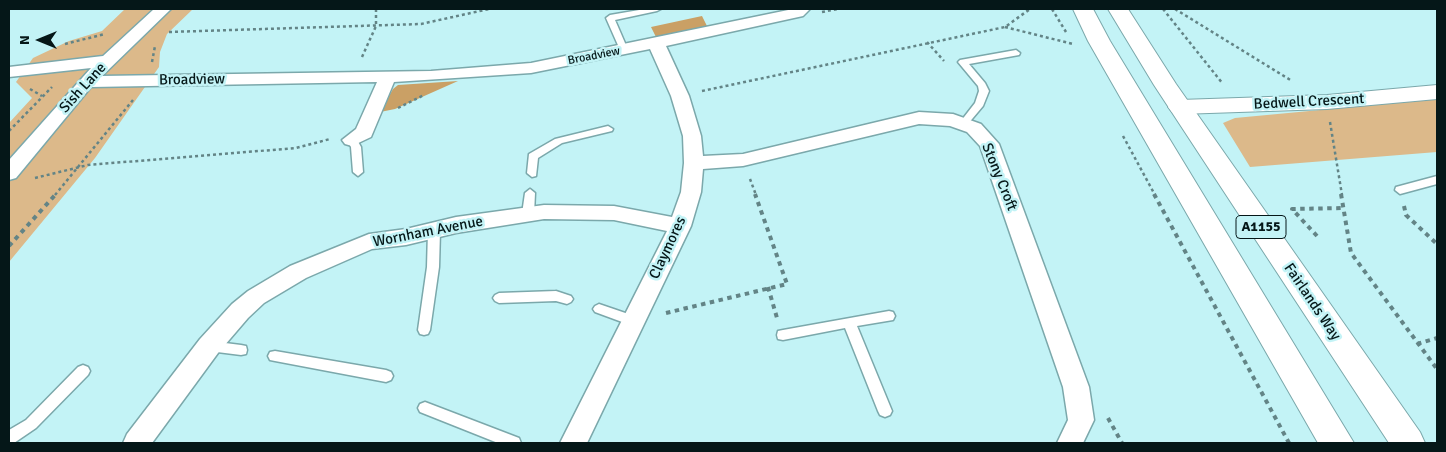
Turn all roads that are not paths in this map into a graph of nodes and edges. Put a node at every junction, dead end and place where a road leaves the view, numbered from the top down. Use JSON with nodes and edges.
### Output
{"nodes":[{"id":1,"x":163,"y":9,"type":"edge"},
{"id":2,"x":657,"y":9,"type":"edge"},
{"id":3,"x":1084,"y":9,"type":"edge"},
{"id":4,"x":1118,"y":9,"type":"edge"},
{"id":5,"x":808,"y":11,"type":"edge"},
{"id":6,"x":656,"y":43,"type":"junction"},
{"id":7,"x":624,"y":50,"type":"junction"},
{"id":8,"x":1016,"y":53,"type":"dead end"},
{"id":9,"x":106,"y":61,"type":"junction"},
{"id":10,"x":9,"y":72,"type":"edge"},
{"id":11,"x":388,"y":76,"type":"junction"},
{"id":12,"x":86,"y":82,"type":"junction"},
{"id":13,"x":1437,"y":92,"type":"edge"},
{"id":14,"x":1180,"y":107,"type":"junction"},
{"id":15,"x":964,"y":123,"type":"junction"},
{"id":16,"x":608,"y":129,"type":"dead end"},
{"id":17,"x":352,"y":140,"type":"joint"},
{"id":18,"x":694,"y":163,"type":"junction"},
{"id":19,"x":358,"y":172,"type":"dead end"},
{"id":20,"x":9,"y":173,"type":"edge"},
{"id":21,"x":532,"y":173,"type":"dead end"},
{"id":22,"x":1437,"y":180,"type":"edge"},
{"id":23,"x":1400,"y":190,"type":"road end"},
{"id":24,"x":680,"y":226,"type":"junction"},
{"id":25,"x":434,"y":231,"type":"junction"},
{"id":26,"x":499,"y":298,"type":"dead end"},
{"id":27,"x":567,"y":300,"type":"dead end"},
{"id":28,"x":599,"y":309,"type":"dead end"},
{"id":29,"x":889,"y":316,"type":"dead end"},
{"id":30,"x":633,"y":321,"type":"junction"},
{"id":31,"x":849,"y":322,"type":"junction"},
{"id":32,"x":424,"y":330,"type":"dead end"},
{"id":33,"x":783,"y":335,"type":"road end"},
{"id":34,"x":209,"y":346,"type":"junction"},
{"id":35,"x":241,"y":350,"type":"dead end"},
{"id":36,"x":274,"y":356,"type":"dead end"},
{"id":37,"x":83,"y":371,"type":"dead end"},
{"id":38,"x":386,"y":376,"type":"dead end"},
{"id":39,"x":425,"y":408,"type":"dead end"},
{"id":40,"x":884,"y":411,"type":"dead end"},
{"id":41,"x":9,"y":438,"type":"edge"},
{"id":42,"x":136,"y":443,"type":"edge"},
{"id":43,"x":514,"y":443,"type":"edge"},
{"id":44,"x":574,"y":443,"type":"edge"},
{"id":45,"x":1070,"y":443,"type":"edge"},
{"id":46,"x":1337,"y":443,"type":"edge"},
{"id":47,"x":1408,"y":443,"type":"edge"}],
"edges":[{"from":1,"to":9,"type":"street","name":"Sish Lane"},
{"from":2,"to":7,"type":"lane"},
{"from":3,"to":46,"type":"main road","number":"A1155"},
{"from":4,"to":14,"type":"main road","name":"Fairlands Way","number":"A1155"},
{"from":5,"to":6,"type":"street","name":"Broadview"},
{"from":6,"to":7,"type":"street","name":"Broadview"},
{"from":6,"to":18,"type":"street","name":"Claymores"},
{"from":7,"to":11,"type":"street","name":"Broadview"},
{"from":8,"to":15,"type":"lane"},
{"from":9,"to":10,"type":"street"},
{"from":9,"to":12,"type":"street","name":"Sish Lane"},
{"from":11,"to":12,"type":"street","name":"Broadview"},
{"from":11,"to":17,"type":"street"},
{"from":12,"to":20,"type":"street","name":"Sish Lane"},
{"from":13,"to":14,"type":"main road","name":"Bedwell Crescent"},
{"from":14,"to":47,"type":"main road","name":"Fairlands Way","number":"A1155"},
{"from":15,"to":18,"type":"street","name":"Stony Croft"},
{"from":15,"to":45,"type":"street","name":"Stony Croft"},
{"from":16,"to":21,"type":"lane"},
{"from":17,"to":19,"type":"lane"},
{"from":18,"to":24,"type":"street","name":"Claymores"},
{"from":22,"to":23,"type":"lane"},
{"from":24,"to":25,"type":"street","name":"Wornham Avenue"},
{"from":24,"to":30,"type":"street","name":"Claymores"},
{"from":25,"to":32,"type":"lane"},
{"from":25,"to":34,"type":"street","name":"Wornham Avenue"},
{"from":26,"to":27,"type":"lane"},
{"from":28,"to":30,"type":"lane"},
{"from":29,"to":31,"type":"lane"},
{"from":30,"to":44,"type":"street","name":"Claymores"},
{"from":31,"to":33,"type":"lane"},
{"from":31,"to":40,"type":"lane"},
{"from":34,"to":35,"type":"lane"},
{"from":34,"to":42,"type":"street","name":"Wornham Avenue"},
{"from":36,"to":38,"type":"lane"},
{"from":37,"to":41,"type":"lane"},
{"from":39,"to":43,"type":"lane"}]}
